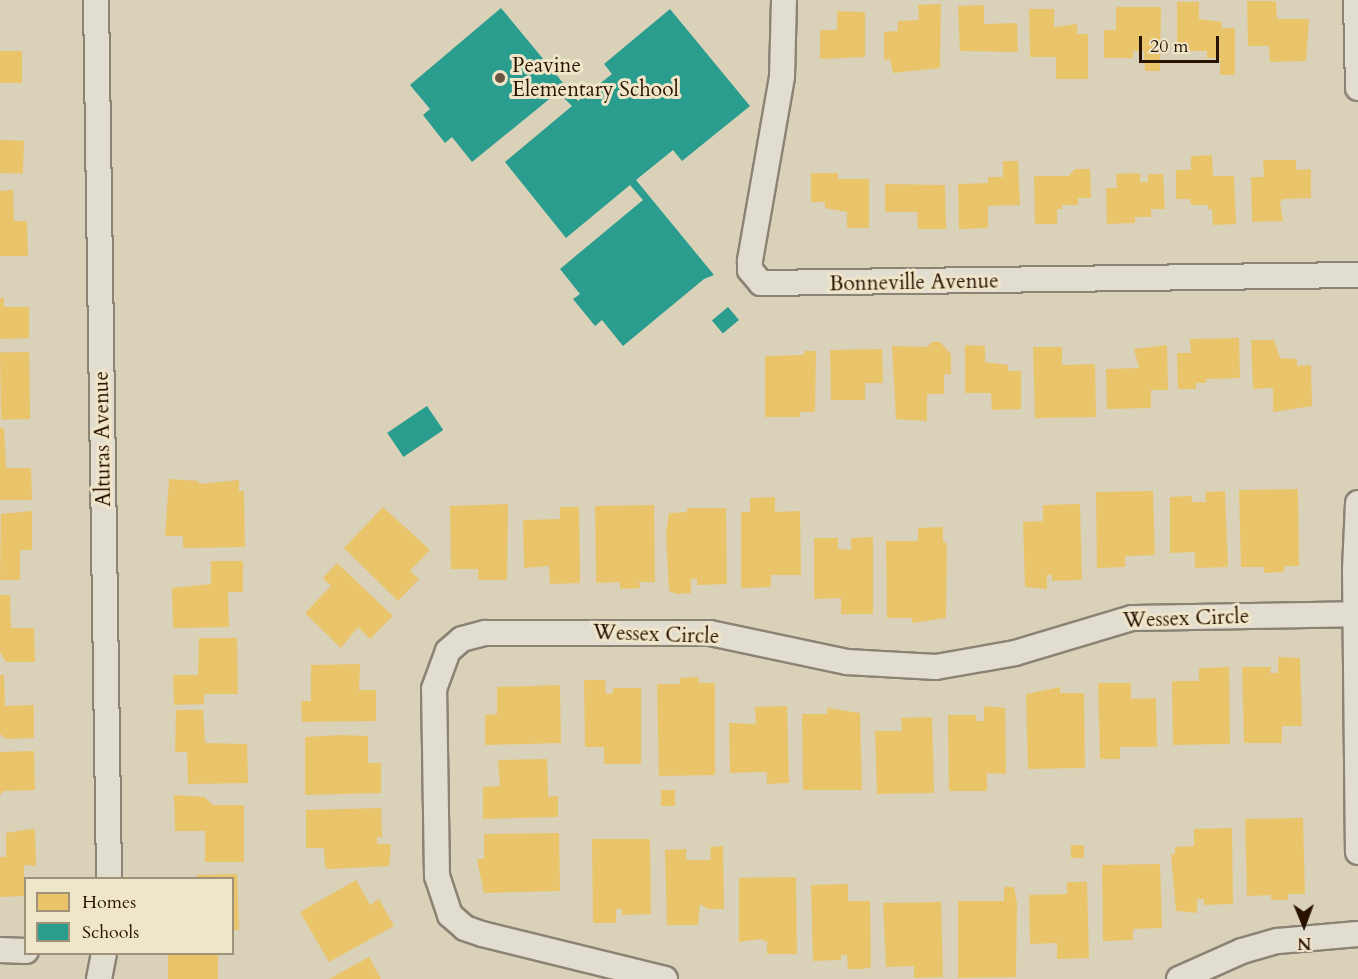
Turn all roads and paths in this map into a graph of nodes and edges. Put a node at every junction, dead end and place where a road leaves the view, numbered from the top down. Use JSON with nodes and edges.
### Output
{"nodes":[{"id":1,"x":96,"y":0,"type":"edge"},
{"id":2,"x":784,"y":0,"type":"edge"},
{"id":3,"x":1356,"y":0,"type":"edge"},
{"id":4,"x":1358,"y":88,"type":"edge"},
{"id":5,"x":1358,"y":275,"type":"edge"},
{"id":6,"x":1358,"y":502,"type":"edge"},
{"id":7,"x":1356,"y":614,"type":"junction"},
{"id":8,"x":1358,"y":852,"type":"edge"},
{"id":9,"x":109,"y":877,"type":"edge"},
{"id":10,"x":1358,"y":934,"type":"edge"},
{"id":11,"x":0,"y":950,"type":"edge"},
{"id":12,"x":24,"y":951,"type":"edge"},
{"id":13,"x":104,"y":955,"type":"edge"},
{"id":14,"x":99,"y":979,"type":"edge"},
{"id":15,"x":665,"y":979,"type":"edge"},
{"id":16,"x":1179,"y":979,"type":"edge"}],
"edges":[{"from":1,"to":9,"type":"street","name":"Alturas Avenue"},
{"from":2,"to":5,"type":"street","name":"Bonneville Avenue"},
{"from":3,"to":4,"type":"street"},
{"from":6,"to":7,"type":"street"},
{"from":7,"to":8,"type":"street"},
{"from":7,"to":15,"type":"street","name":"Wessex Circle"},
{"from":10,"to":16,"type":"street"},
{"from":11,"to":12,"type":"street"},
{"from":13,"to":14,"type":"street"}]}
